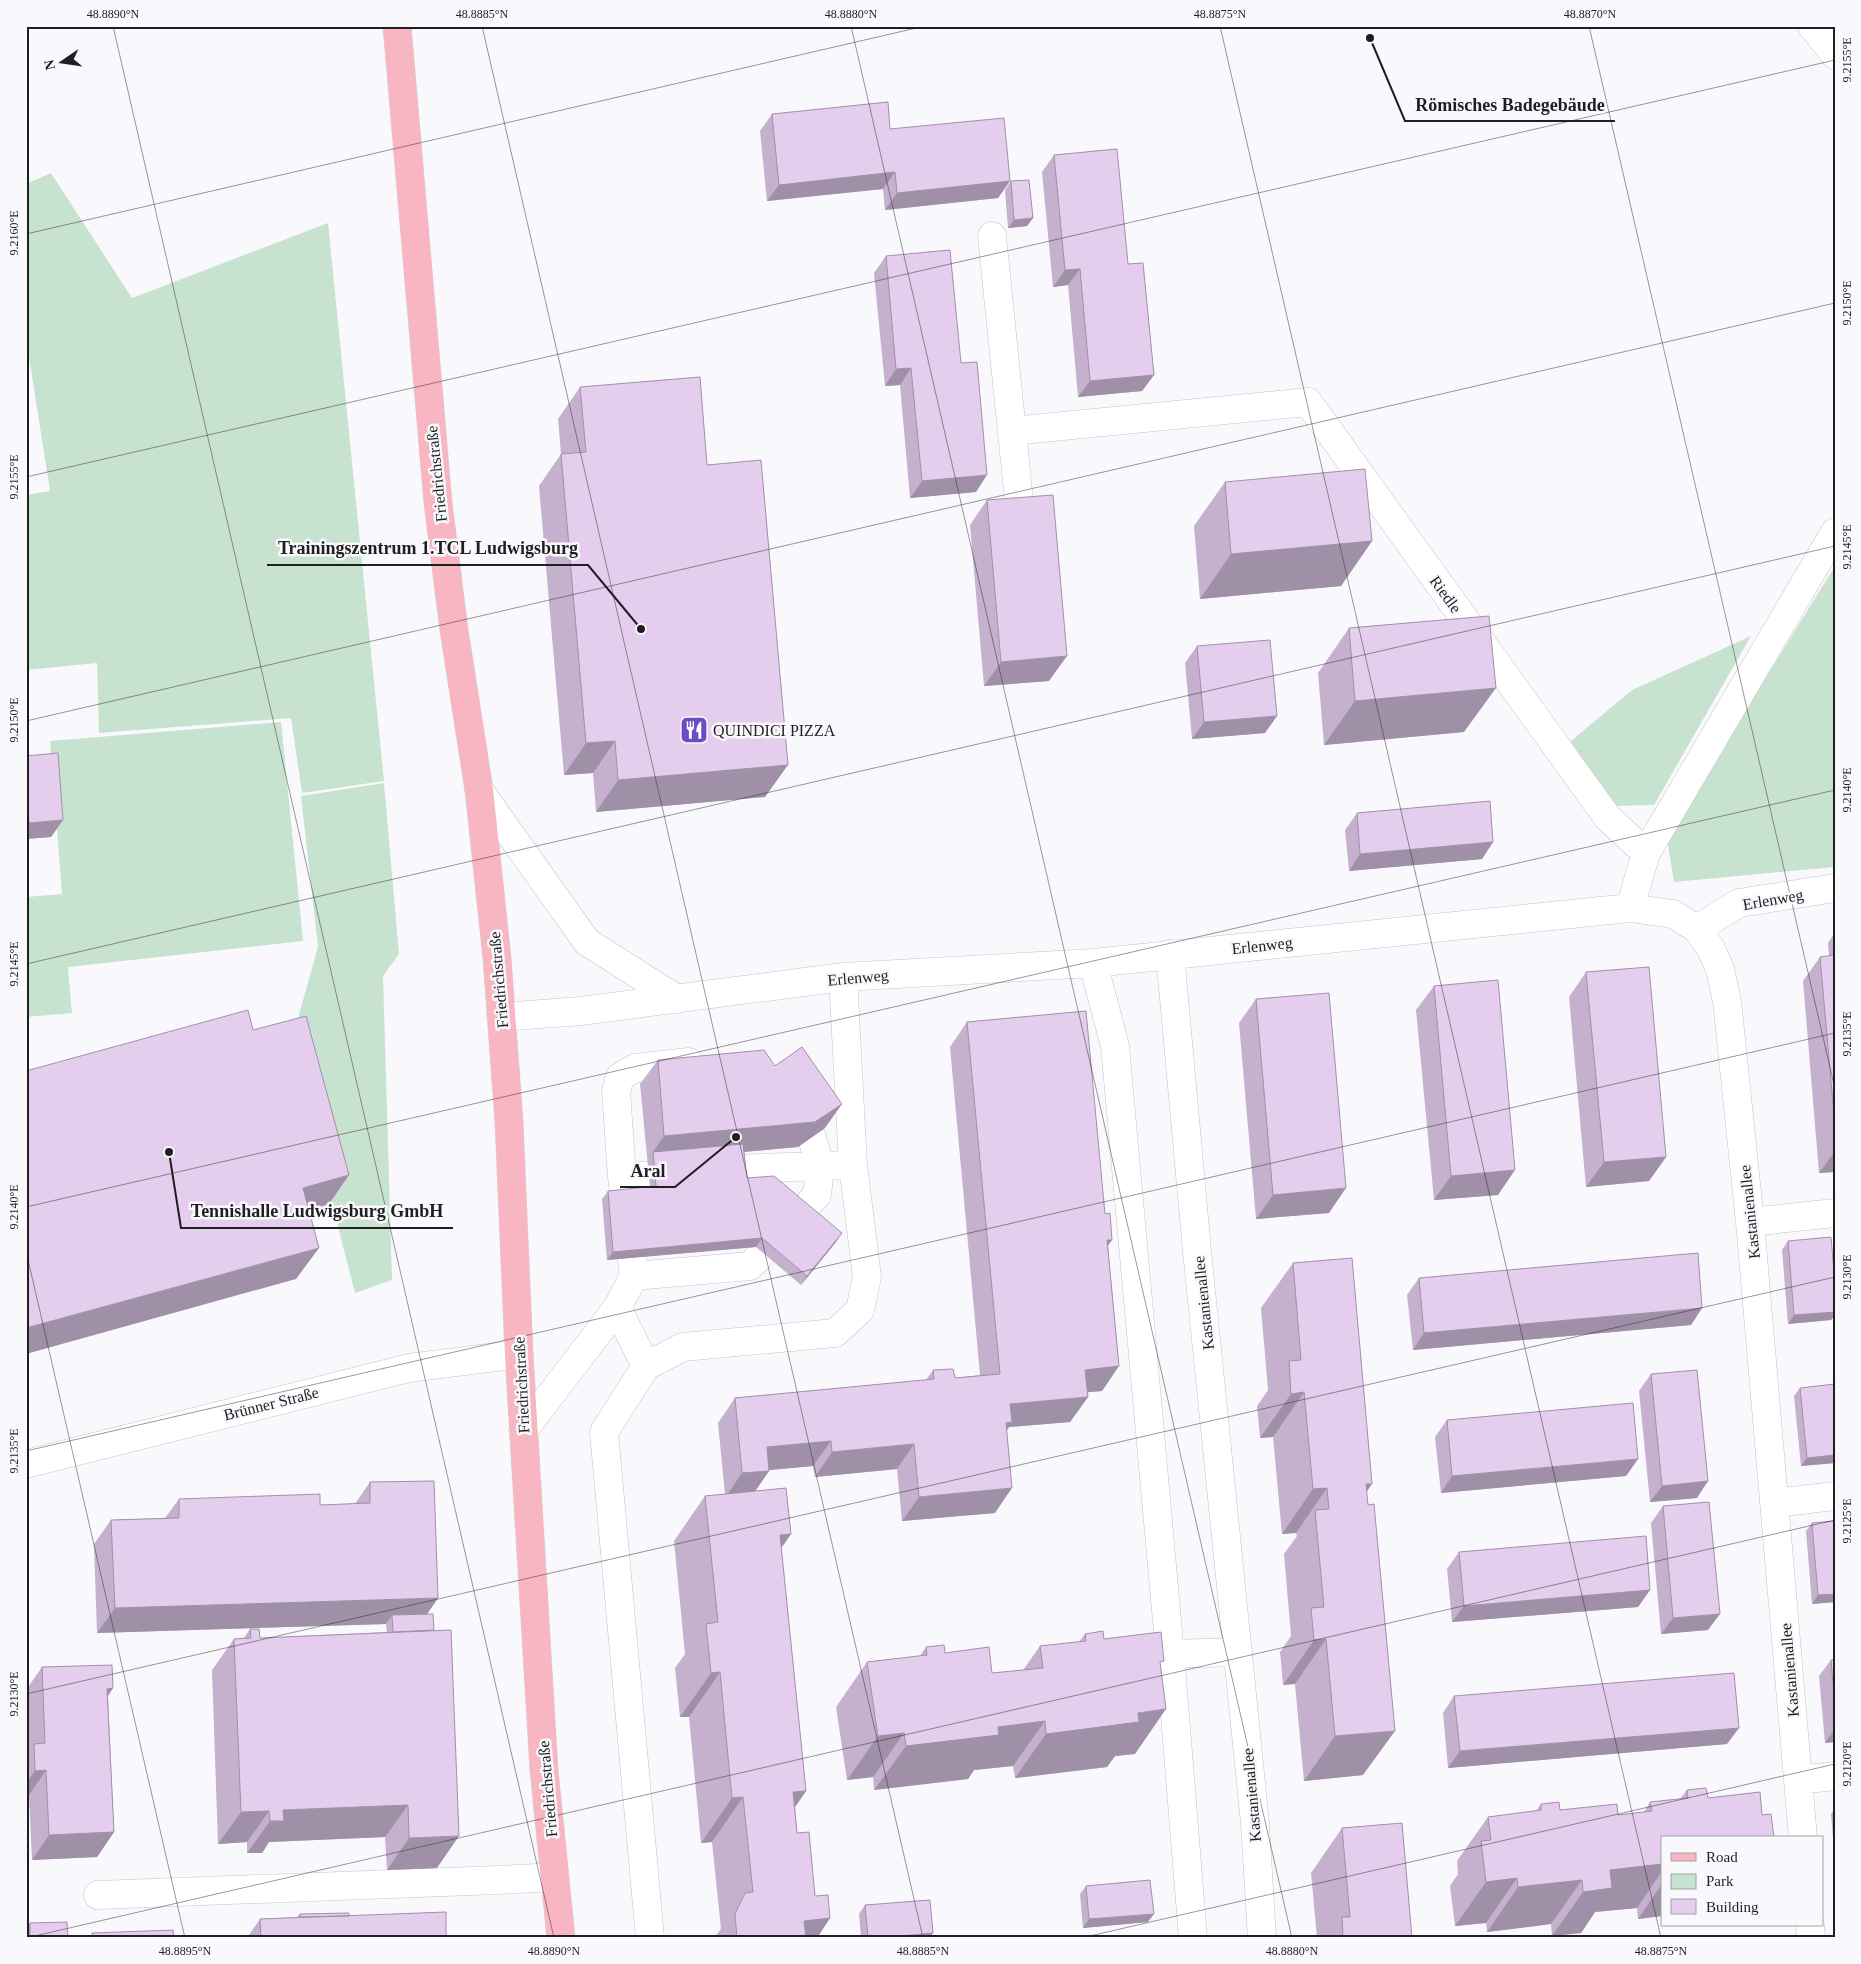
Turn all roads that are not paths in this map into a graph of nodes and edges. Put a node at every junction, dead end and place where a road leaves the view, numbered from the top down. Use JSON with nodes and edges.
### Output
{"nodes":[{"id":1,"x":397,"y":26,"type":"edge"},
{"id":2,"x":1812,"y":26,"type":"edge"},
{"id":3,"x":1835,"y":55,"type":"edge"},
{"id":4,"x":992,"y":236,"type":"dead end"},
{"id":5,"x":1012,"y":431,"type":"junction"},
{"id":6,"x":1019,"y":501,"type":"edge"},
{"id":7,"x":1835,"y":532,"type":"edge"},
{"id":8,"x":479,"y":790,"type":"junction"},
{"id":9,"x":1646,"y":852,"type":"junction"},
{"id":10,"x":1835,"y":888,"type":"edge"},
{"id":11,"x":1630,"y":908,"type":"junction"},
{"id":12,"x":1696,"y":929,"type":"junction"},
{"id":13,"x":1170,"y":954,"type":"junction"},
{"id":14,"x":1093,"y":963,"type":"junction"},
{"id":15,"x":843,"y":978,"type":"junction"},
{"id":16,"x":677,"y":999,"type":"junction"},
{"id":17,"x":501,"y":1017,"type":"junction"},
{"id":18,"x":710,"y":1060,"type":"edge"},
{"id":19,"x":812,"y":1138,"type":"edge"},
{"id":20,"x":820,"y":1166,"type":"junction"},
{"id":21,"x":853,"y":1166,"type":"junction"},
{"id":22,"x":622,"y":1178,"type":"junction"},
{"id":23,"x":1835,"y":1213,"type":"edge"},
{"id":24,"x":1750,"y":1222,"type":"junction"},
{"id":25,"x":634,"y":1276,"type":"junction"},
{"id":26,"x":617,"y":1308,"type":"junction"},
{"id":27,"x":519,"y":1354,"type":"junction"},
{"id":28,"x":646,"y":1366,"type":"junction"},
{"id":29,"x":523,"y":1431,"type":"junction"},
{"id":30,"x":26,"y":1464,"type":"edge"},
{"id":31,"x":1835,"y":1496,"type":"edge"},
{"id":32,"x":1775,"y":1503,"type":"junction"},
{"id":33,"x":1238,"y":1652,"type":"junction"},
{"id":34,"x":1170,"y":1654,"type":"junction"},
{"id":35,"x":1835,"y":1776,"type":"edge"},
{"id":36,"x":1798,"y":1780,"type":"junction"},
{"id":37,"x":1803,"y":1836,"type":"edge"},
{"id":38,"x":555,"y":1877,"type":"junction"},
{"id":39,"x":98,"y":1895,"type":"dead end"},
{"id":40,"x":561,"y":1938,"type":"edge"},
{"id":41,"x":650,"y":1938,"type":"edge"},
{"id":42,"x":1193,"y":1938,"type":"edge"},
{"id":43,"x":1262,"y":1938,"type":"edge"}],
"edges":[{"from":1,"to":8,"type":"main road","name":"Friedrichstraße"},
{"from":2,"to":3,"type":"street"},
{"from":4,"to":5,"type":"street"},
{"from":5,"to":6,"type":"street"},
{"from":5,"to":9,"type":"street","name":"Riedle"},
{"from":7,"to":9,"type":"street"},
{"from":8,"to":16,"type":"street"},
{"from":8,"to":17,"type":"main road","name":"Friedrichstraße"},
{"from":9,"to":11,"type":"street"},
{"from":10,"to":12,"type":"street","name":"Erlenweg"},
{"from":11,"to":12,"type":"street","name":"Erlenweg"},
{"from":11,"to":13,"type":"street","name":"Erlenweg"},
{"from":12,"to":24,"type":"street","name":"Kastanienallee"},
{"from":13,"to":14,"type":"street","name":"Erlenweg"},
{"from":13,"to":33,"type":"street","name":"Kastanienallee"},
{"from":14,"to":15,"type":"street","name":"Erlenweg"},
{"from":14,"to":34,"type":"street"},
{"from":15,"to":16,"type":"street","name":"Erlenweg"},
{"from":15,"to":21,"type":"street"},
{"from":16,"to":17,"type":"street","name":"Erlenweg"},
{"from":17,"to":27,"type":"main road","name":"Friedrichstraße"},
{"from":18,"to":22,"type":"street"},
{"from":19,"to":20,"type":"street"},
{"from":20,"to":21,"type":"street"},
{"from":20,"to":22,"type":"street"},
{"from":20,"to":25,"type":"street"},
{"from":21,"to":28,"type":"street"},
{"from":22,"to":25,"type":"street"},
{"from":23,"to":24,"type":"street"},
{"from":24,"to":32,"type":"street","name":"Kastanienallee"},
{"from":25,"to":26,"type":"street"},
{"from":26,"to":28,"type":"street"},
{"from":26,"to":29,"type":"street"},
{"from":27,"to":29,"type":"main road","name":"Friedrichstraße"},
{"from":27,"to":30,"type":"street","name":"Brünner Straße"},
{"from":28,"to":41,"type":"street"},
{"from":29,"to":38,"type":"main road","name":"Friedrichstraße"},
{"from":31,"to":32,"type":"street"},
{"from":32,"to":36,"type":"street","name":"Kastanienallee"},
{"from":33,"to":34,"type":"street"},
{"from":33,"to":43,"type":"street","name":"Kastanienallee"},
{"from":34,"to":42,"type":"street"},
{"from":35,"to":36,"type":"street"},
{"from":36,"to":37,"type":"street","name":"Kastanienallee"},
{"from":38,"to":39,"type":"street"},
{"from":38,"to":40,"type":"main road","name":"Friedrichstraße"}]}
